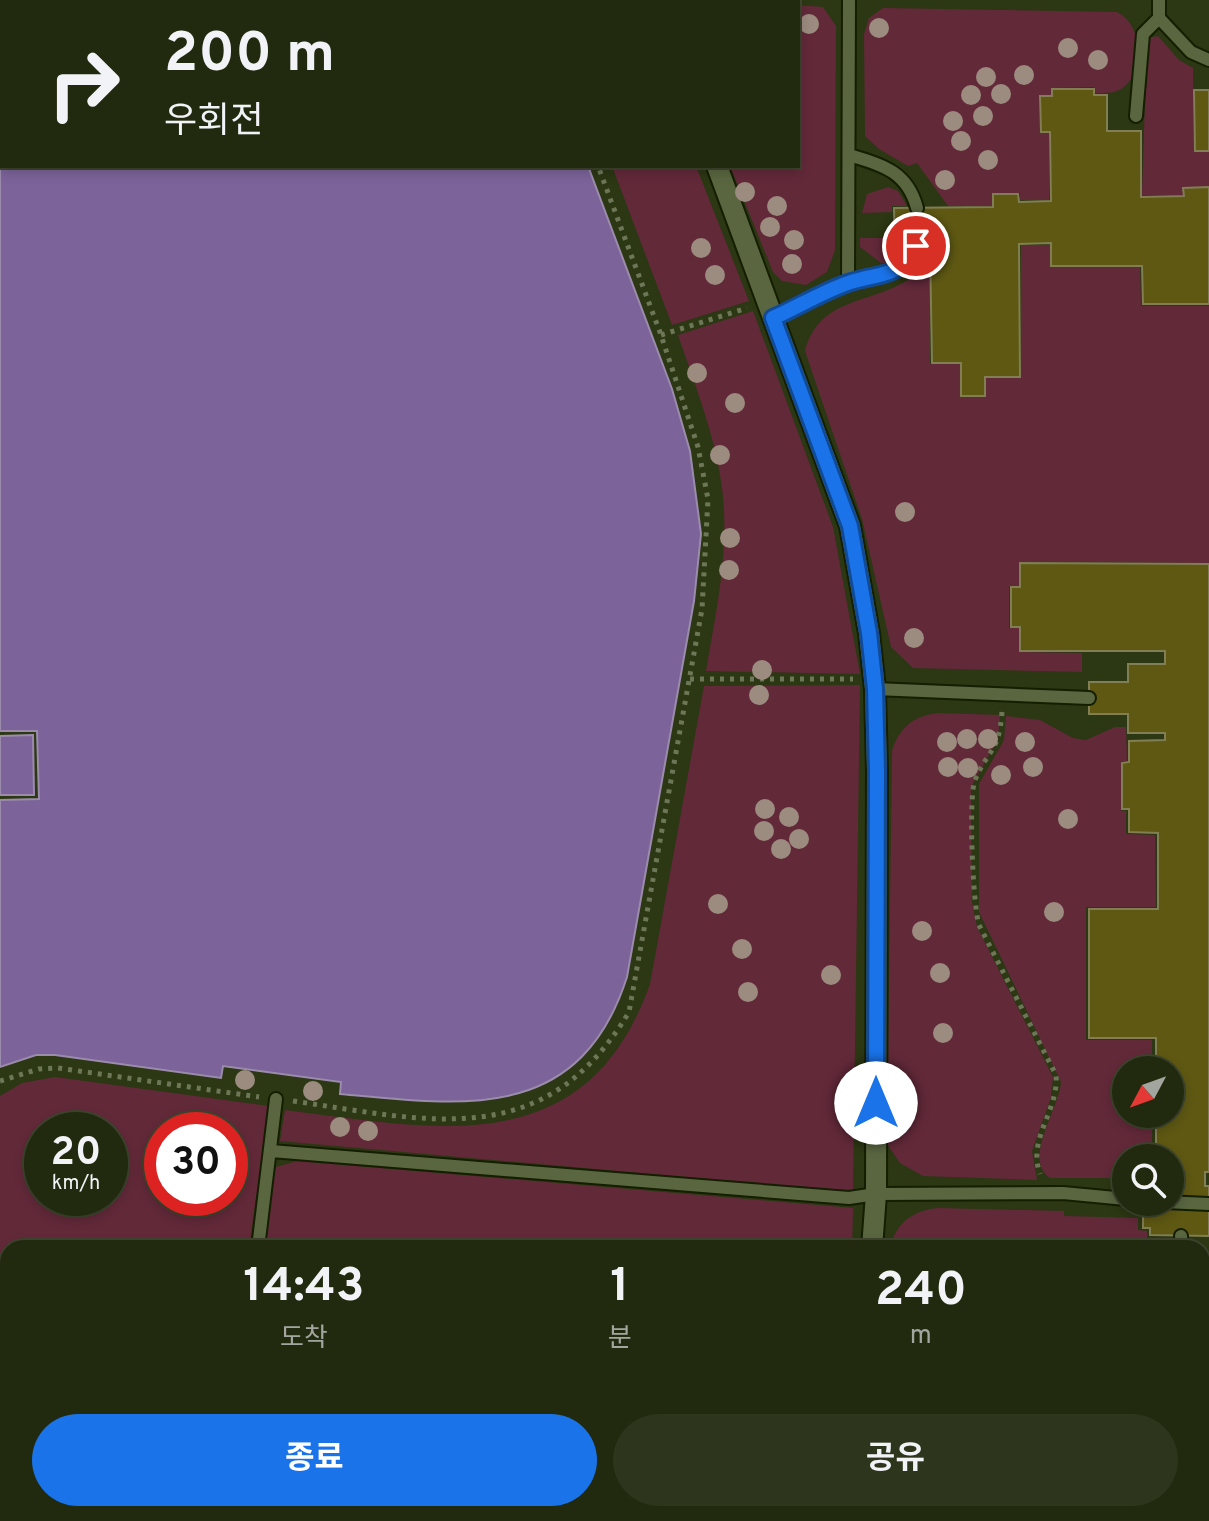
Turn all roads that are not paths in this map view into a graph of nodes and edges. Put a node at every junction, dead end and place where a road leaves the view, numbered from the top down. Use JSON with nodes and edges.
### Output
{"nodes":[{"id":1,"x":849,"y":0,"type":"edge"},
{"id":2,"x":1159,"y":0,"type":"edge"},
{"id":3,"x":1159,"y":18,"type":"junction"},
{"id":4,"x":1209,"y":60,"type":"edge"},
{"id":5,"x":1136,"y":116,"type":"dead end"},
{"id":6,"x":849,"y":155,"type":"junction"},
{"id":7,"x":718,"y":168,"type":"edge"},
{"id":8,"x":917,"y":208,"type":"dead end"},
{"id":9,"x":916,"y":246,"type":"dead end"},
{"id":10,"x":848,"y":283,"type":"junction"},
{"id":11,"x":770,"y":310,"type":"junction"},
{"id":12,"x":875,"y":684,"type":"junction"},
{"id":13,"x":1089,"y":698,"type":"dead end"},
{"id":14,"x":276,"y":1099,"type":"road end"},
{"id":15,"x":271,"y":1151,"type":"junction"},
{"id":16,"x":876,"y":1194,"type":"junction"},
{"id":17,"x":1112,"y":1198,"type":"edge"},
{"id":18,"x":1184,"y":1203,"type":"edge"},
{"id":19,"x":1209,"y":1204,"type":"edge"},
{"id":20,"x":259,"y":1240,"type":"edge"},
{"id":21,"x":873,"y":1240,"type":"edge"}],
"edges":[{"from":1,"to":6,"type":"lane"},
{"from":2,"to":3,"type":"lane"},
{"from":3,"to":4,"type":"lane"},
{"from":3,"to":5,"type":"lane"},
{"from":6,"to":8,"type":"lane"},
{"from":6,"to":10,"type":"lane"},
{"from":7,"to":11,"type":"street"},
{"from":9,"to":10,"type":"lane"},
{"from":10,"to":11,"type":"lane"},
{"from":11,"to":12,"type":"street"},
{"from":12,"to":13,"type":"lane"},
{"from":12,"to":16,"type":"street"},
{"from":14,"to":15,"type":"lane"},
{"from":15,"to":16,"type":"lane"},
{"from":15,"to":20,"type":"lane"},
{"from":16,"to":17,"type":"lane"},
{"from":16,"to":21,"type":"street"},
{"from":18,"to":19,"type":"lane"}]}
